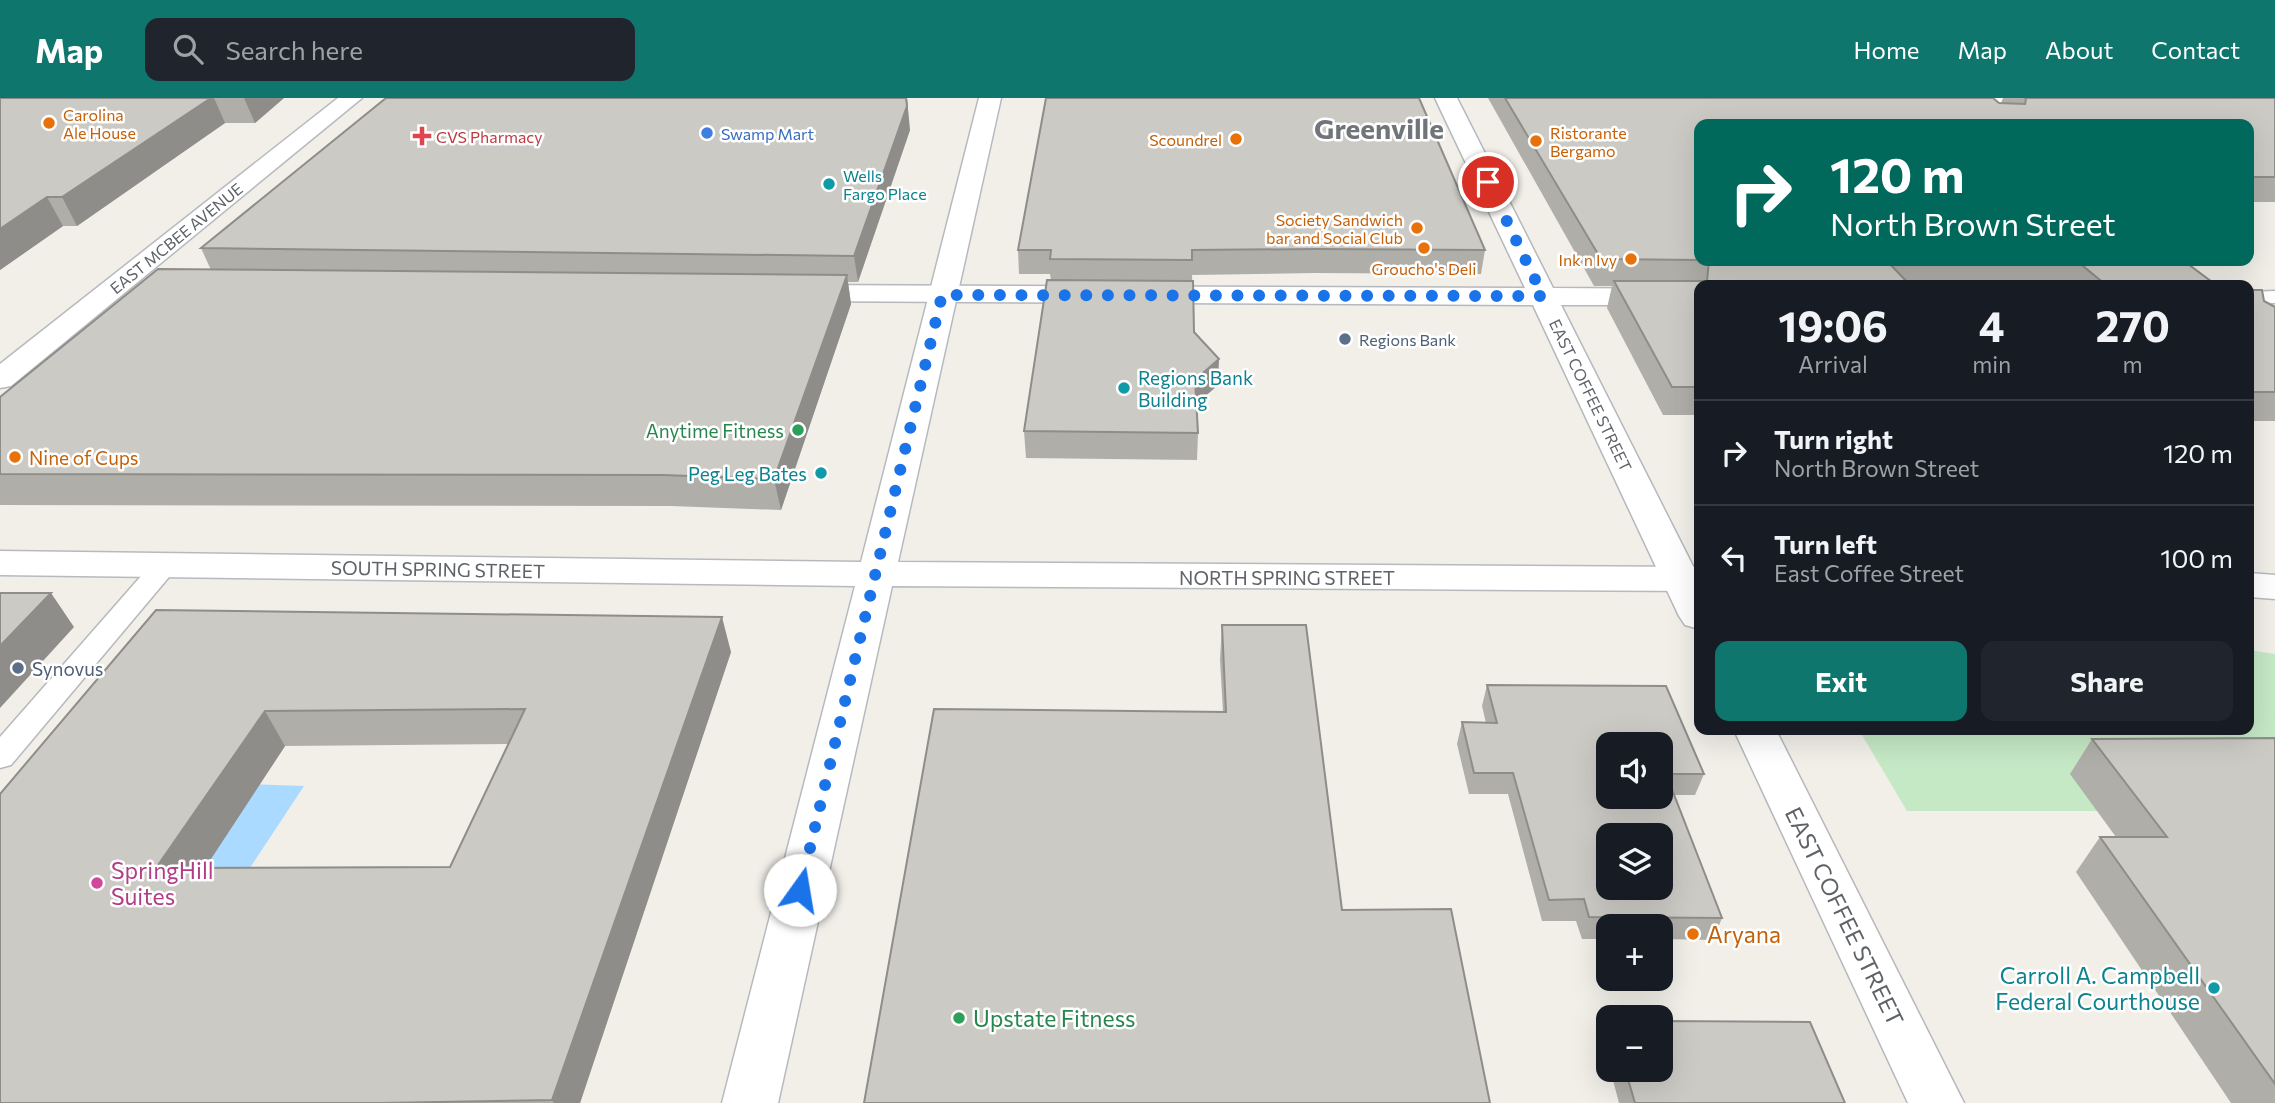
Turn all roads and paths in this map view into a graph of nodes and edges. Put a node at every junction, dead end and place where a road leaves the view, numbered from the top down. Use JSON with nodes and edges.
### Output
{"nodes":[{"id":1,"x":351,"y":98,"type":"edge"},
{"id":2,"x":990,"y":98,"type":"edge"},
{"id":3,"x":1446,"y":98,"type":"edge"},
{"id":4,"x":1923,"y":99,"type":"edge"},
{"id":5,"x":2074,"y":99,"type":"edge"},
{"id":6,"x":118,"y":284,"type":"junction"},
{"id":7,"x":157,"y":285,"type":"edge"},
{"id":8,"x":765,"y":293,"type":"edge"},
{"id":9,"x":942,"y":295,"type":"junction"},
{"id":10,"x":1543,"y":296,"type":"junction"},
{"id":11,"x":1694,"y":297,"type":"edge"},
{"id":12,"x":2275,"y":297,"type":"edge"},
{"id":13,"x":2254,"y":298,"type":"edge"},
{"id":14,"x":0,"y":379,"type":"edge"},
{"id":15,"x":0,"y":563,"type":"edge"},
{"id":16,"x":165,"y":565,"type":"junction"},
{"id":17,"x":875,"y":574,"type":"junction"},
{"id":18,"x":1690,"y":579,"type":"edge"},
{"id":19,"x":2254,"y":585,"type":"edge"},
{"id":20,"x":2275,"y":587,"type":"edge"},
{"id":21,"x":1757,"y":735,"type":"edge"},
{"id":22,"x":0,"y":757,"type":"edge"},
{"id":23,"x":750,"y":1103,"type":"edge"},
{"id":24,"x":1936,"y":1103,"type":"edge"}],
"edges":[{"from":1,"to":6,"type":"street","name":"EAST MCBEE AVENUE"},
{"from":2,"to":9,"type":"street"},
{"from":3,"to":10,"type":"street","name":"EAST COFFEE STREET"},
{"from":4,"to":5,"type":"street"},
{"from":6,"to":7,"type":"street"},
{"from":6,"to":14,"type":"street","name":"EAST MCBEE AVENUE"},
{"from":8,"to":9,"type":"street"},
{"from":9,"to":10,"type":"street"},
{"from":9,"to":17,"type":"street"},
{"from":10,"to":11,"type":"street"},
{"from":10,"to":18,"type":"street","name":"EAST COFFEE STREET"},
{"from":12,"to":13,"type":"lane"},
{"from":15,"to":16,"type":"street","name":"SOUTH SPRING STREET"},
{"from":16,"to":17,"type":"street","name":"SOUTH SPRING STREET"},
{"from":16,"to":22,"type":"lane"},
{"from":17,"to":18,"type":"street","name":"NORTH SPRING STREET"},
{"from":17,"to":23,"type":"street"},
{"from":19,"to":20,"type":"street"},
{"from":21,"to":24,"type":"street","name":"EAST COFFEE STREET"}]}
